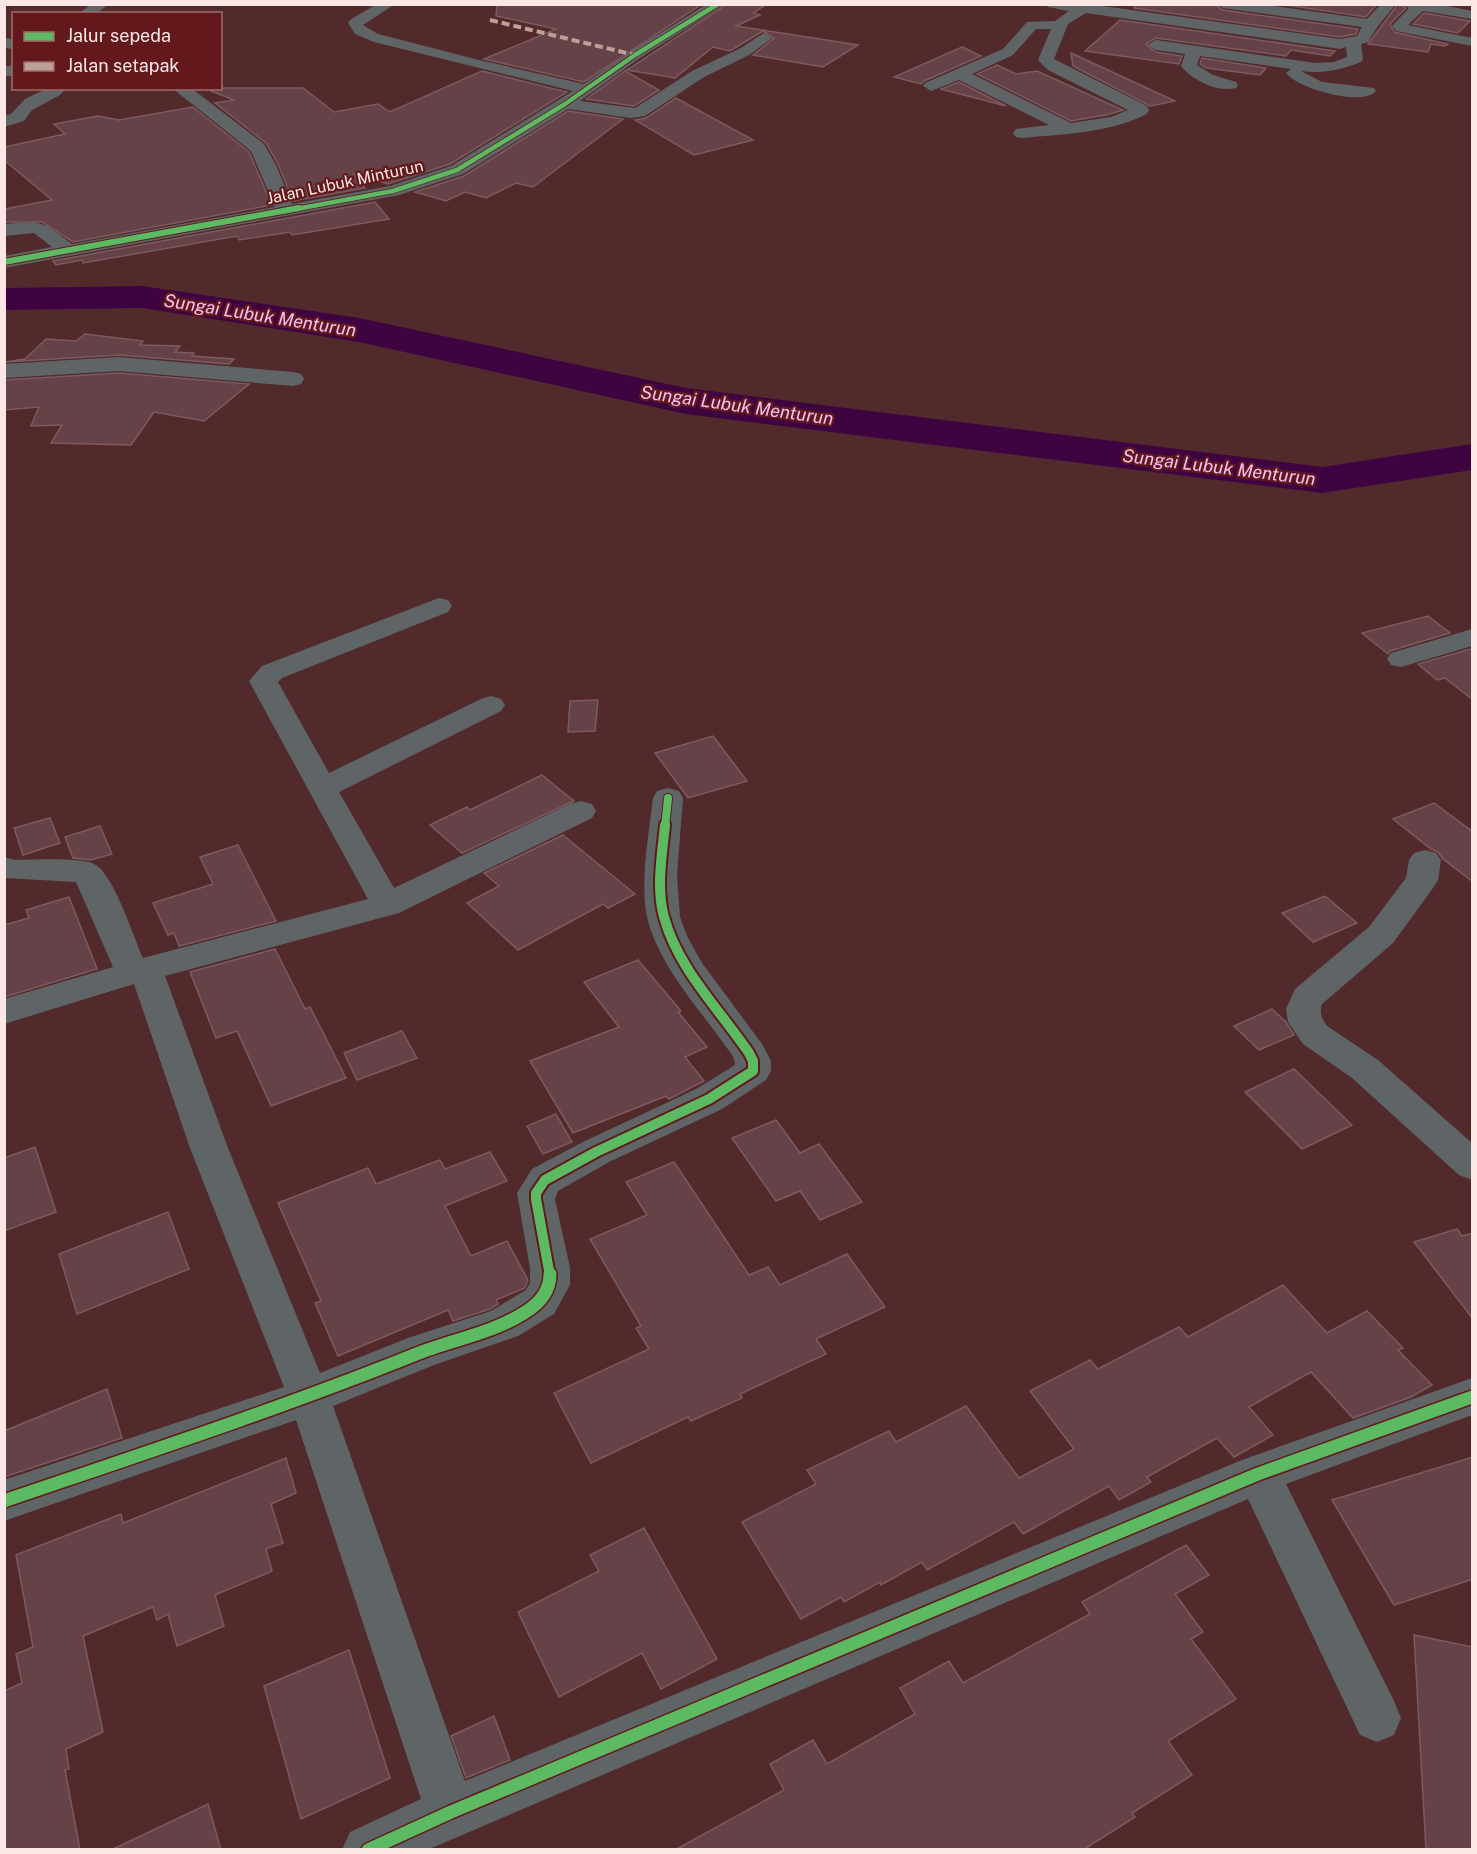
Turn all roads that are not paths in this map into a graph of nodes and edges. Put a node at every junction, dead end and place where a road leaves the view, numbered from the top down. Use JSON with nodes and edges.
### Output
{"nodes":[{"id":1,"x":102,"y":4,"type":"edge"},
{"id":2,"x":388,"y":4,"type":"edge"},
{"id":3,"x":718,"y":4,"type":"edge"},
{"id":4,"x":1053,"y":4,"type":"edge"},
{"id":5,"x":1223,"y":4,"type":"edge"},
{"id":6,"x":1389,"y":4,"type":"edge"},
{"id":7,"x":1447,"y":4,"type":"edge"},
{"id":8,"x":1414,"y":5,"type":"edge"},
{"id":9,"x":1083,"y":9,"type":"junction"},
{"id":10,"x":1473,"y":9,"type":"edge"},
{"id":11,"x":88,"y":12,"type":"edge"},
{"id":12,"x":1473,"y":15,"type":"edge"},
{"id":13,"x":1371,"y":24,"type":"junction"},
{"id":14,"x":1060,"y":25,"type":"junction"},
{"id":15,"x":764,"y":38,"type":"dead end"},
{"id":16,"x":1353,"y":42,"type":"junction"},
{"id":17,"x":1473,"y":42,"type":"edge"},
{"id":18,"x":1156,"y":45,"type":"dead end"},
{"id":19,"x":1194,"y":51,"type":"junction"},
{"id":20,"x":1316,"y":68,"type":"junction"},
{"id":21,"x":960,"y":74,"type":"junction"},
{"id":22,"x":1230,"y":85,"type":"dead end"},
{"id":23,"x":931,"y":86,"type":"dead end"},
{"id":24,"x":586,"y":89,"type":"junction"},
{"id":25,"x":59,"y":90,"type":"edge"},
{"id":26,"x":183,"y":90,"type":"edge"},
{"id":27,"x":1368,"y":91,"type":"dead end"},
{"id":28,"x":565,"y":104,"type":"junction"},
{"id":29,"x":4,"y":122,"type":"edge"},
{"id":30,"x":1068,"y":128,"type":"junction"},
{"id":31,"x":1022,"y":133,"type":"dead end"},
{"id":32,"x":285,"y":210,"type":"junction"},
{"id":33,"x":4,"y":230,"type":"edge"},
{"id":34,"x":68,"y":250,"type":"junction"},
{"id":35,"x":4,"y":262,"type":"edge"},
{"id":36,"x":4,"y":371,"type":"edge"},
{"id":37,"x":293,"y":379,"type":"dead end"},
{"id":38,"x":439,"y":606,"type":"dead end"},
{"id":39,"x":1473,"y":637,"type":"edge"},
{"id":40,"x":1401,"y":660,"type":"dead end"},
{"id":41,"x":491,"y":705,"type":"dead end"},
{"id":42,"x":323,"y":788,"type":"junction"},
{"id":43,"x":668,"y":798,"type":"dead end"},
{"id":44,"x":581,"y":811,"type":"dead end"},
{"id":45,"x":1425,"y":860,"type":"dead end"},
{"id":46,"x":4,"y":867,"type":"edge"},
{"id":47,"x":387,"y":905,"type":"junction"},
{"id":48,"x":139,"y":971,"type":"junction"},
{"id":49,"x":4,"y":1012,"type":"edge"},
{"id":50,"x":1473,"y":1165,"type":"edge"},
{"id":51,"x":309,"y":1397,"type":"junction"},
{"id":52,"x":1473,"y":1397,"type":"edge"},
{"id":53,"x":1258,"y":1474,"type":"junction"},
{"id":54,"x":4,"y":1501,"type":"edge"},
{"id":55,"x":1377,"y":1718,"type":"dead end"},
{"id":56,"x":451,"y":1812,"type":"junction"},
{"id":57,"x":368,"y":1850,"type":"edge"}],
"edges":[{"from":1,"to":11,"type":"street"},
{"from":2,"to":24,"type":"street"},
{"from":3,"to":24,"type":"street","name":"Jalan Lubuk Minturun"},
{"from":4,"to":9,"type":"street"},
{"from":5,"to":13,"type":"street"},
{"from":6,"to":13,"type":"street"},
{"from":7,"to":10,"type":"street"},
{"from":8,"to":12,"type":"street"},
{"from":8,"to":17,"type":"street"},
{"from":9,"to":14,"type":"street"},
{"from":9,"to":16,"type":"street"},
{"from":13,"to":16,"type":"street"},
{"from":14,"to":21,"type":"street"},
{"from":14,"to":30,"type":"street"},
{"from":15,"to":28,"type":"street"},
{"from":16,"to":20,"type":"street"},
{"from":18,"to":19,"type":"street"},
{"from":19,"to":20,"type":"street"},
{"from":19,"to":22,"type":"street"},
{"from":20,"to":27,"type":"street"},
{"from":21,"to":23,"type":"street"},
{"from":21,"to":30,"type":"street"},
{"from":24,"to":28,"type":"street","name":"Jalan Lubuk Minturun"},
{"from":25,"to":29,"type":"street"},
{"from":26,"to":32,"type":"street"},
{"from":28,"to":32,"type":"street","name":"Jalan Lubuk Minturun"},
{"from":30,"to":31,"type":"street"},
{"from":32,"to":34,"type":"street","name":"Jalan Lubuk Minturun"},
{"from":33,"to":34,"type":"street"},
{"from":34,"to":35,"type":"street","name":"Jalan Lubuk Minturun"},
{"from":36,"to":37,"type":"street"},
{"from":38,"to":42,"type":"street"},
{"from":39,"to":40,"type":"street"},
{"from":41,"to":42,"type":"street"},
{"from":42,"to":47,"type":"street"},
{"from":43,"to":51,"type":"street"},
{"from":44,"to":47,"type":"street"},
{"from":45,"to":50,"type":"street"},
{"from":46,"to":48,"type":"street"},
{"from":47,"to":48,"type":"street"},
{"from":48,"to":49,"type":"street"},
{"from":48,"to":51,"type":"street"},
{"from":51,"to":54,"type":"street"},
{"from":51,"to":56,"type":"street"},
{"from":52,"to":53,"type":"street"},
{"from":53,"to":55,"type":"street"},
{"from":53,"to":56,"type":"street"},
{"from":56,"to":57,"type":"street"}]}
